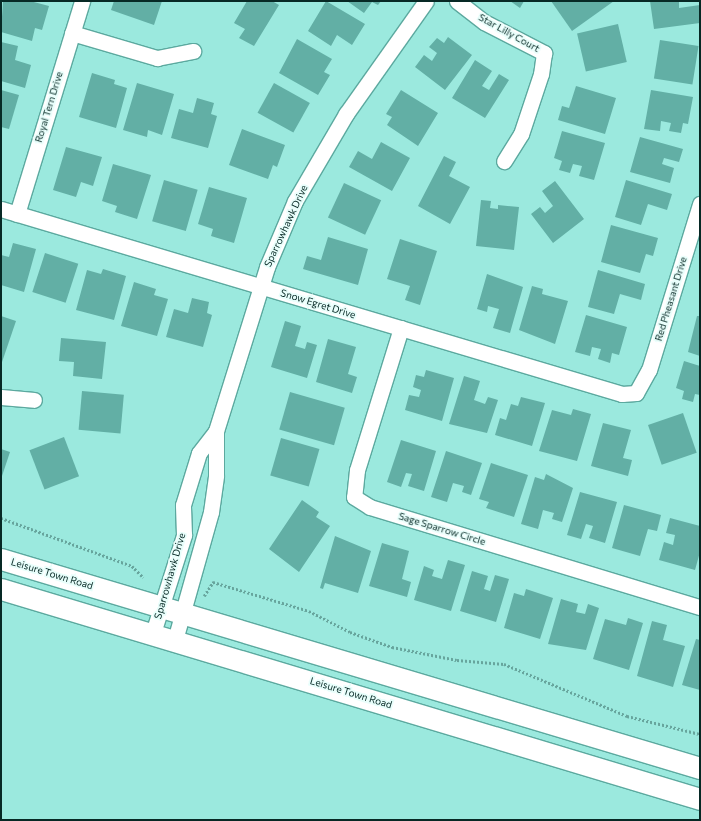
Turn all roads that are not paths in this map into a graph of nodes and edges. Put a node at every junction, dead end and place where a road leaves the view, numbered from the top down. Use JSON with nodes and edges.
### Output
{"nodes":[{"id":1,"x":82,"y":1,"type":"edge"},
{"id":2,"x":426,"y":1,"type":"edge"},
{"id":3,"x":457,"y":1,"type":"edge"},
{"id":4,"x":72,"y":33,"type":"junction"},
{"id":5,"x":193,"y":51,"type":"dead end"},
{"id":6,"x":504,"y":161,"type":"dead end"},
{"id":7,"x":700,"y":204,"type":"edge"},
{"id":8,"x":1,"y":209,"type":"edge"},
{"id":9,"x":17,"y":214,"type":"junction"},
{"id":10,"x":260,"y":286,"type":"junction"},
{"id":11,"x":401,"y":328,"type":"junction"},
{"id":12,"x":636,"y":393,"type":"joint"},
{"id":13,"x":1,"y":397,"type":"edge"},
{"id":14,"x":34,"y":400,"type":"dead end"},
{"id":15,"x":216,"y":431,"type":"junction"},
{"id":16,"x":1,"y":559,"type":"edge"},
{"id":17,"x":1,"y":589,"type":"edge"},
{"id":18,"x":700,"y":606,"type":"edge"},
{"id":19,"x":161,"y":608,"type":"junction"},
{"id":20,"x":183,"y":615,"type":"junction"},
{"id":21,"x":153,"y":633,"type":"junction"},
{"id":22,"x":175,"y":640,"type":"junction"},
{"id":23,"x":700,"y":768,"type":"edge"},
{"id":24,"x":700,"y":799,"type":"edge"}],
"edges":[{"from":1,"to":4,"type":"street","name":"Royal Tern Drive"},
{"from":2,"to":10,"type":"street","name":"Sparrowhawk Drive"},
{"from":3,"to":6,"type":"street","name":"Star Lilly Court"},
{"from":4,"to":5,"type":"street"},
{"from":4,"to":9,"type":"street","name":"Royal Tern Drive"},
{"from":7,"to":12,"type":"street","name":"Red Pheasant Drive"},
{"from":8,"to":9,"type":"street","name":"Snow Egret Drive"},
{"from":9,"to":10,"type":"street","name":"Snow Egret Drive"},
{"from":10,"to":11,"type":"street","name":"Snow Egret Drive"},
{"from":10,"to":15,"type":"street","name":"Sparrowhawk Drive"},
{"from":11,"to":12,"type":"street","name":"Snow Egret Drive"},
{"from":11,"to":18,"type":"street","name":"Sage Sparrow Circle"},
{"from":13,"to":14,"type":"street"},
{"from":15,"to":19,"type":"street","name":"Sparrowhawk Drive"},
{"from":15,"to":20,"type":"street","name":"Sparrowhawk Drive"},
{"from":16,"to":19,"type":"main road","name":"Leisure Town Road"},
{"from":17,"to":21,"type":"main road","name":"Leisure Town Road"},
{"from":19,"to":20,"type":"main road","name":"Leisure Town Road"},
{"from":19,"to":21,"type":"street","name":"Sparrowhawk Drive"},
{"from":20,"to":22,"type":"street","name":"Sparrowhawk Drive"},
{"from":20,"to":23,"type":"main road","name":"Leisure Town Road"},
{"from":21,"to":22,"type":"main road","name":"Leisure Town Road"},
{"from":22,"to":24,"type":"main road","name":"Leisure Town Road"}]}
